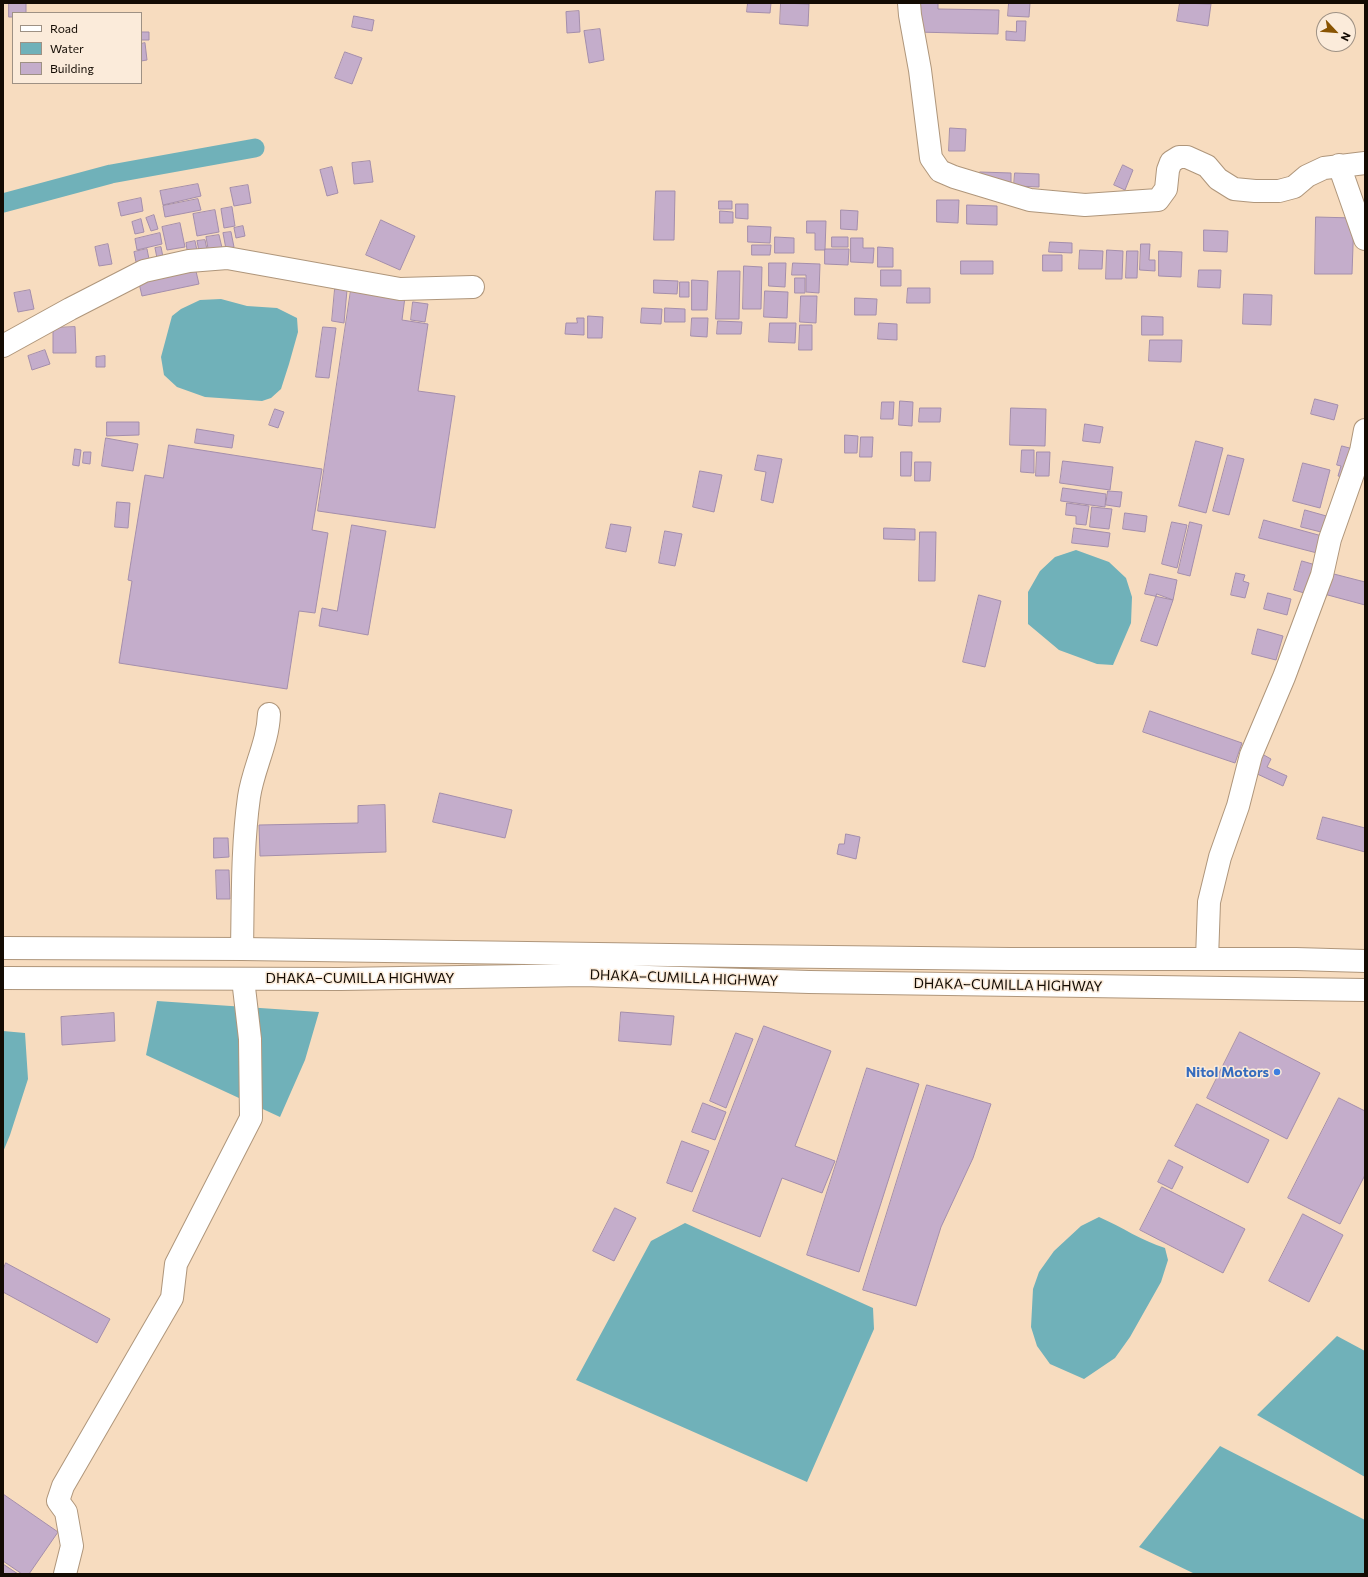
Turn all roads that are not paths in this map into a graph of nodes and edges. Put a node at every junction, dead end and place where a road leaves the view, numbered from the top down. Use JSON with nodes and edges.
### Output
{"nodes":[{"id":1,"x":909,"y":3,"type":"edge"},
{"id":2,"x":1365,"y":163,"type":"edge"},
{"id":3,"x":1338,"y":165,"type":"junction"},
{"id":4,"x":1365,"y":239,"type":"edge"},
{"id":5,"x":473,"y":287,"type":"dead end"},
{"id":6,"x":3,"y":346,"type":"edge"},
{"id":7,"x":1365,"y":430,"type":"edge"},
{"id":8,"x":269,"y":714,"type":"dead end"},
{"id":9,"x":3,"y":948,"type":"edge"},
{"id":10,"x":242,"y":949,"type":"junction"},
{"id":11,"x":1207,"y":959,"type":"junction"},
{"id":12,"x":1365,"y":961,"type":"edge"},
{"id":13,"x":3,"y":978,"type":"edge"},
{"id":14,"x":244,"y":979,"type":"junction"},
{"id":15,"x":1365,"y":990,"type":"edge"},
{"id":16,"x":64,"y":1574,"type":"edge"}],
"edges":[{"from":1,"to":3,"type":"main road"},
{"from":2,"to":3,"type":"main road"},
{"from":3,"to":4,"type":"main road"},
{"from":5,"to":6,"type":"main road"},
{"from":7,"to":11,"type":"main road"},
{"from":8,"to":10,"type":"main road"},
{"from":9,"to":10,"type":"main road","name":"DHAKA–CUMILLA HIGHWAY"},
{"from":10,"to":11,"type":"main road","name":"DHAKA–CUMILLA HIGHWAY"},
{"from":11,"to":12,"type":"main road","name":"DHAKA–CUMILLA HIGHWAY"},
{"from":13,"to":14,"type":"main road","name":"DHAKA–CUMILLA HIGHWAY"},
{"from":14,"to":15,"type":"main road","name":"DHAKA–CUMILLA HIGHWAY"},
{"from":14,"to":16,"type":"main road"}]}
